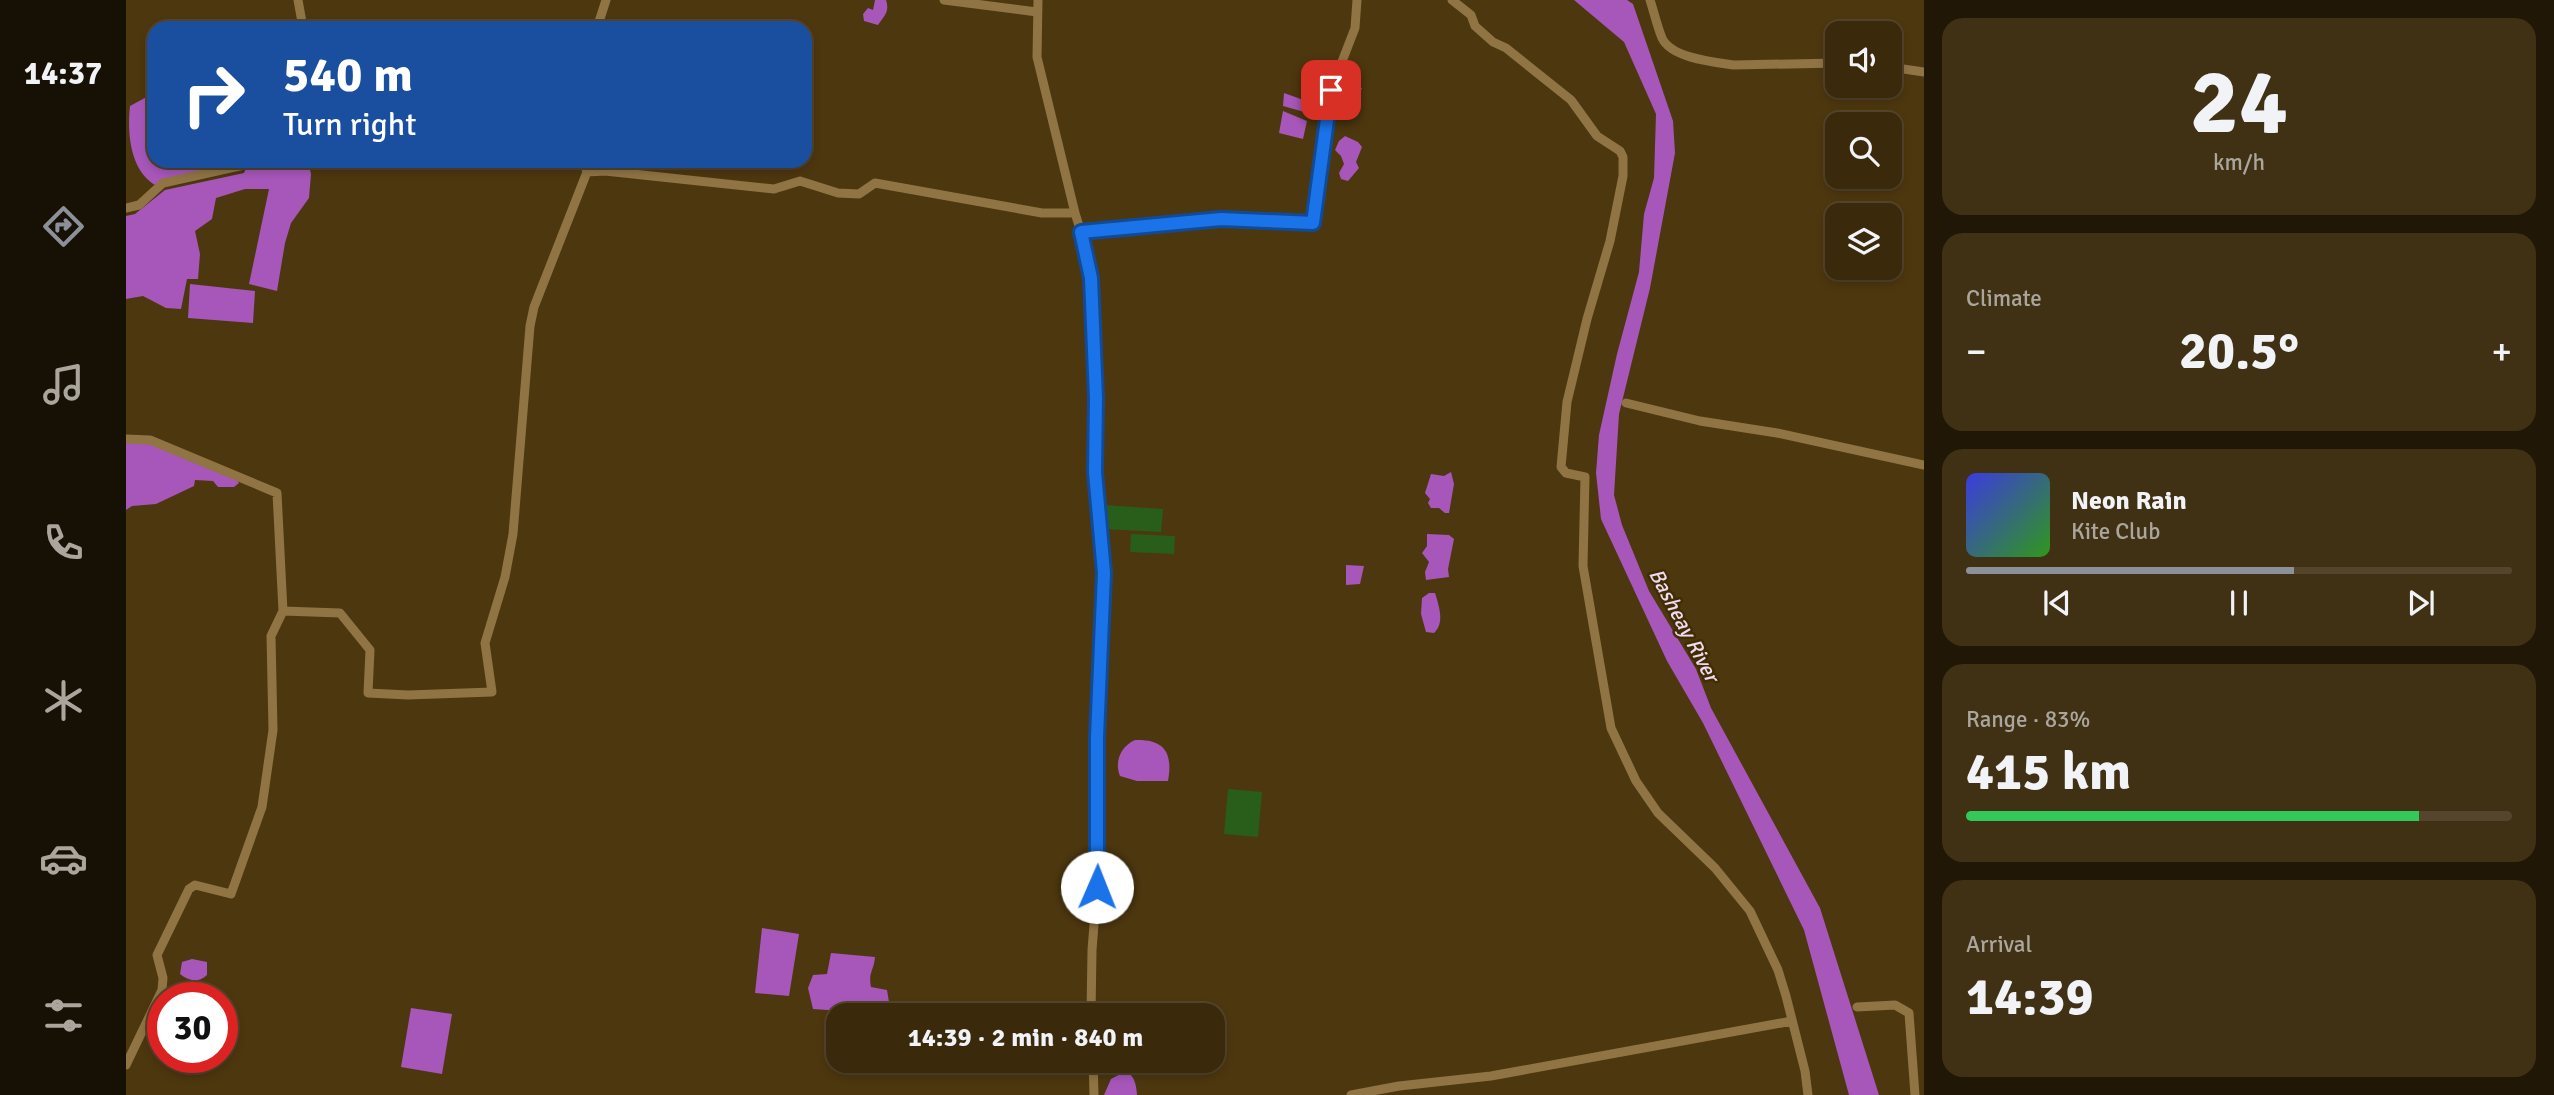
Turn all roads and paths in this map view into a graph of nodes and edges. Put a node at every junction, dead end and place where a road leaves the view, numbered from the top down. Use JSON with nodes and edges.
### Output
{"nodes":[{"id":1,"x":298,"y":0,"type":"edge"},
{"id":2,"x":606,"y":0,"type":"edge"},
{"id":3,"x":944,"y":0,"type":"edge"},
{"id":4,"x":1038,"y":0,"type":"edge"},
{"id":5,"x":1357,"y":0,"type":"edge"},
{"id":6,"x":1452,"y":0,"type":"edge"},
{"id":7,"x":1650,"y":0,"type":"edge"},
{"id":8,"x":1037,"y":12,"type":"junction"},
{"id":9,"x":302,"y":21,"type":"edge"},
{"id":10,"x":599,"y":21,"type":"edge"},
{"id":11,"x":1825,"y":62,"type":"edge"},
{"id":12,"x":1902,"y":69,"type":"edge"},
{"id":13,"x":1924,"y":72,"type":"edge"},
{"id":14,"x":230,"y":168,"type":"edge"},
{"id":15,"x":586,"y":168,"type":"edge"},
{"id":16,"x":587,"y":172,"type":"junction"},
{"id":17,"x":126,"y":208,"type":"edge"},
{"id":18,"x":1075,"y":213,"type":"junction"},
{"id":19,"x":1081,"y":232,"type":"junction"},
{"id":20,"x":1626,"y":403,"type":"dead end"},
{"id":21,"x":126,"y":439,"type":"edge"},
{"id":22,"x":1924,"y":465,"type":"edge"},
{"id":23,"x":283,"y":611,"type":"junction"},
{"id":24,"x":1091,"y":1003,"type":"edge"},
{"id":25,"x":1857,"y":1007,"type":"dead end"},
{"id":26,"x":1793,"y":1021,"type":"junction"},
{"id":27,"x":126,"y":1065,"type":"edge"},
{"id":28,"x":1093,"y":1073,"type":"edge"},
{"id":29,"x":1094,"y":1095,"type":"edge"},
{"id":30,"x":1351,"y":1095,"type":"edge"},
{"id":31,"x":1808,"y":1095,"type":"edge"},
{"id":32,"x":1915,"y":1095,"type":"edge"}],
"edges":[{"from":1,"to":9,"type":"street"},
{"from":2,"to":10,"type":"street"},
{"from":3,"to":8,"type":"street"},
{"from":4,"to":8,"type":"street"},
{"from":5,"to":19,"type":"street"},
{"from":6,"to":26,"type":"street"},
{"from":7,"to":11,"type":"street"},
{"from":8,"to":18,"type":"street"},
{"from":12,"to":13,"type":"street"},
{"from":14,"to":17,"type":"street"},
{"from":15,"to":16,"type":"street"},
{"from":16,"to":18,"type":"street"},
{"from":16,"to":23,"type":"street"},
{"from":18,"to":19,"type":"street"},
{"from":19,"to":24,"type":"street"},
{"from":20,"to":22,"type":"street"},
{"from":21,"to":23,"type":"street"},
{"from":23,"to":27,"type":"street"},
{"from":25,"to":32,"type":"street"},
{"from":26,"to":30,"type":"street"},
{"from":26,"to":31,"type":"street"},
{"from":28,"to":29,"type":"street"}]}
